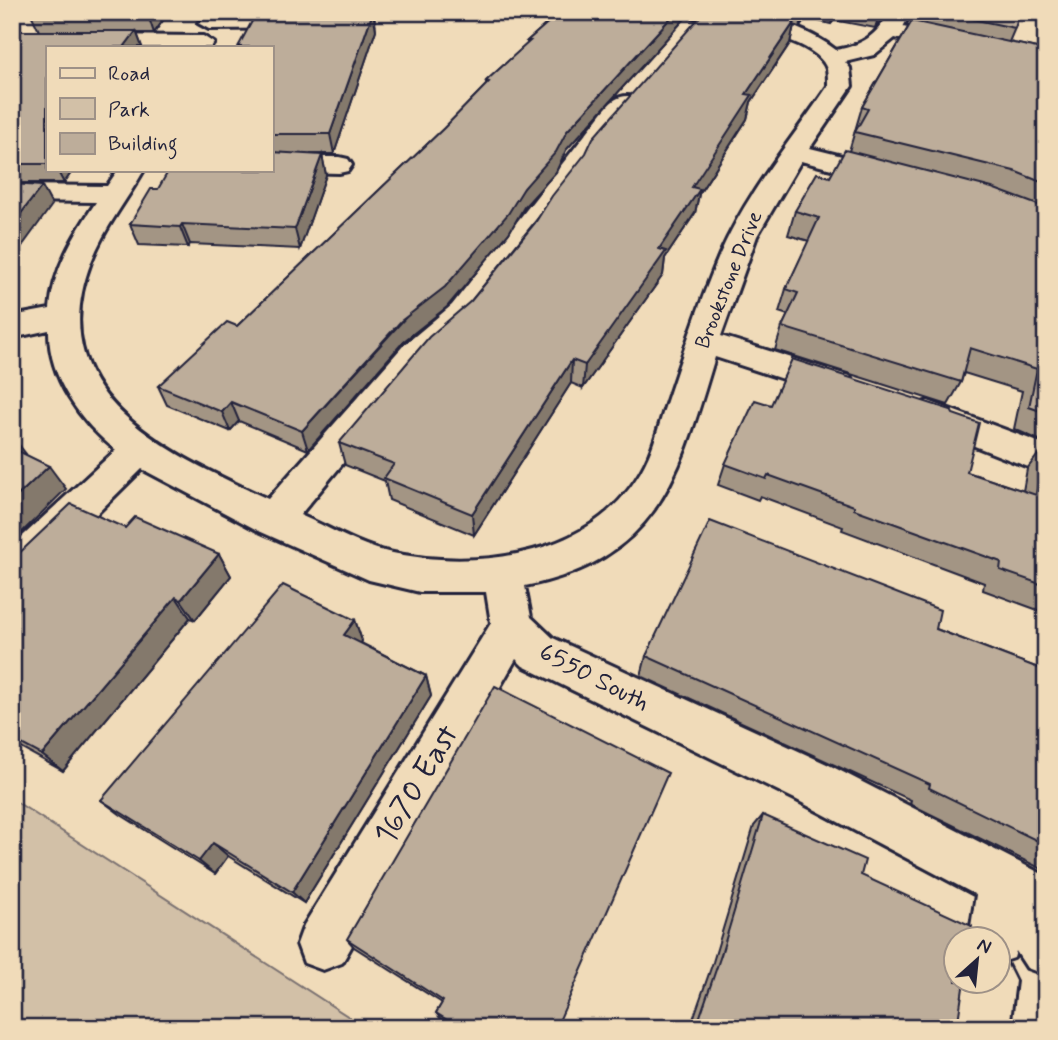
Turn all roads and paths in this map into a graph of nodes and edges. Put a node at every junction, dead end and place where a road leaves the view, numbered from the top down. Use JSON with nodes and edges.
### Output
{"nodes":[{"id":1,"x":701,"y":13,"type":"edge"},
{"id":2,"x":360,"y":17,"type":"edge"},
{"id":3,"x":896,"y":22,"type":"edge"},
{"id":4,"x":206,"y":31,"type":"edge"},
{"id":5,"x":687,"y":34,"type":"edge"},
{"id":6,"x":73,"y":42,"type":"edge"},
{"id":7,"x":832,"y":57,"type":"junction"},
{"id":8,"x":1046,"y":64,"type":"edge"},
{"id":9,"x":643,"y":85,"type":"edge"},
{"id":10,"x":793,"y":151,"type":"junction"},
{"id":11,"x":273,"y":165,"type":"edge"},
{"id":12,"x":340,"y":165,"type":"dead end"},
{"id":13,"x":130,"y":172,"type":"edge"},
{"id":14,"x":912,"y":182,"type":"edge"},
{"id":15,"x":12,"y":193,"type":"edge"},
{"id":16,"x":115,"y":194,"type":"junction"},
{"id":17,"x":64,"y":317,"type":"junction"},
{"id":18,"x":12,"y":327,"type":"edge"},
{"id":19,"x":703,"y":342,"type":"junction"},
{"id":20,"x":139,"y":450,"type":"junction"},
{"id":21,"x":1046,"y":460,"type":"edge"},
{"id":22,"x":273,"y":520,"type":"junction"},
{"id":23,"x":12,"y":572,"type":"edge"},
{"id":24,"x":503,"y":575,"type":"junction"},
{"id":25,"x":512,"y":626,"type":"junction"},
{"id":26,"x":1025,"y":894,"type":"edge"},
{"id":27,"x":1004,"y":925,"type":"edge"},
{"id":28,"x":323,"y":944,"type":"dead end"},
{"id":29,"x":1046,"y":949,"type":"edge"},
{"id":30,"x":986,"y":995,"type":"edge"},
{"id":31,"x":981,"y":1028,"type":"edge"}],
"edges":[{"from":1,"to":5,"type":"street"},
{"from":1,"to":7,"type":"street"},
{"from":2,"to":4,"type":"street"},
{"from":3,"to":7,"type":"street"},
{"from":3,"to":8,"type":"street"},
{"from":4,"to":6,"type":"street"},
{"from":7,"to":10,"type":"street","name":"Brookstone Drive"},
{"from":9,"to":22,"type":"street"},
{"from":10,"to":14,"type":"street"},
{"from":10,"to":19,"type":"street","name":"Brookstone Drive"},
{"from":11,"to":12,"type":"street"},
{"from":13,"to":16,"type":"street"},
{"from":15,"to":16,"type":"street"},
{"from":16,"to":17,"type":"street"},
{"from":17,"to":18,"type":"street"},
{"from":17,"to":20,"type":"street"},
{"from":19,"to":21,"type":"street"},
{"from":19,"to":24,"type":"street","name":"Brookstone Drive"},
{"from":20,"to":22,"type":"street"},
{"from":20,"to":23,"type":"street"},
{"from":22,"to":24,"type":"street"},
{"from":24,"to":25,"type":"street","name":"6550 South"},
{"from":25,"to":26,"type":"street","name":"6550 South"},
{"from":25,"to":28,"type":"street","name":"1670 East"},
{"from":26,"to":27,"type":"street"},
{"from":26,"to":29,"type":"street"},
{"from":30,"to":31,"type":"street"}]}
